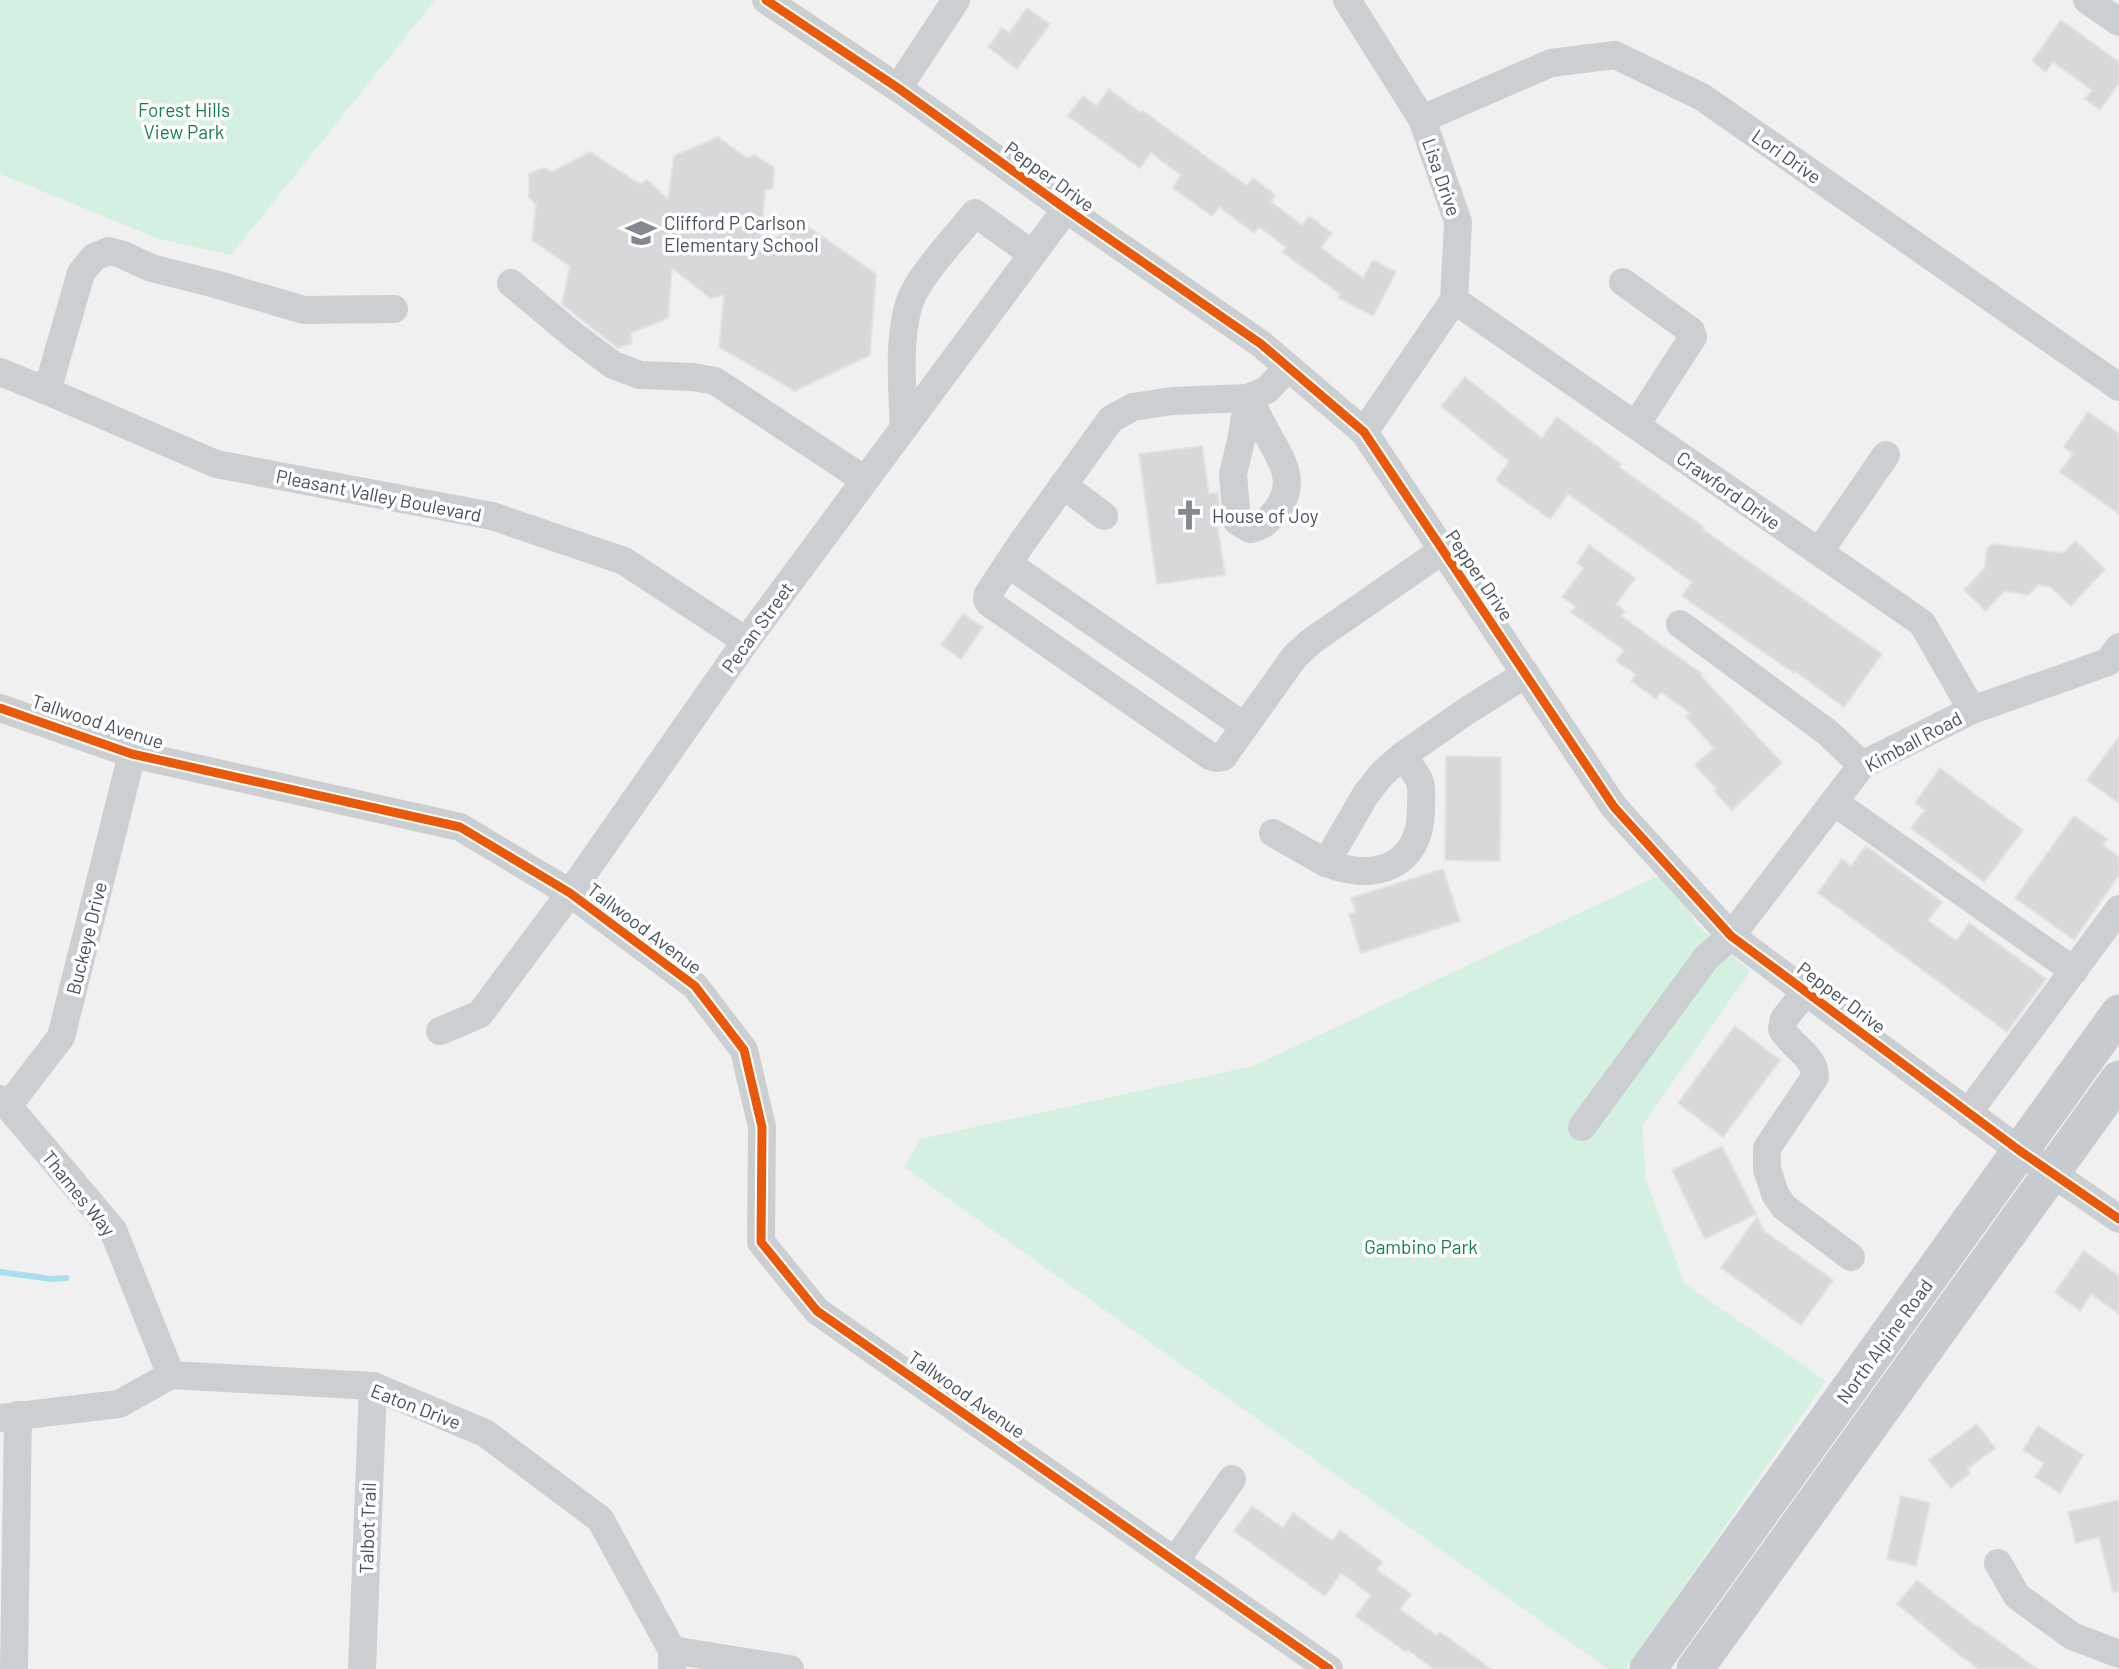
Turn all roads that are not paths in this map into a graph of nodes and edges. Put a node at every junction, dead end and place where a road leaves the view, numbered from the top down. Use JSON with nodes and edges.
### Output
{"nodes":[{"id":1,"x":766,"y":0,"type":"edge"},
{"id":2,"x":956,"y":0,"type":"edge"},
{"id":3,"x":1348,"y":0,"type":"edge"},
{"id":4,"x":2087,"y":0,"type":"edge"},
{"id":5,"x":2119,"y":22,"type":"edge"},
{"id":6,"x":898,"y":88,"type":"junction"},
{"id":7,"x":1422,"y":119,"type":"junction"},
{"id":8,"x":1066,"y":209,"type":"junction"},
{"id":9,"x":1032,"y":254,"type":"junction"},
{"id":10,"x":1623,"y":282,"type":"dead end"},
{"id":11,"x":511,"y":283,"type":"dead end"},
{"id":12,"x":1454,"y":300,"type":"junction"},
{"id":13,"x":394,"y":309,"type":"dead end"},
{"id":14,"x":1288,"y":367,"type":"junction"},
{"id":15,"x":0,"y":372,"type":"edge"},
{"id":16,"x":2119,"y":387,"type":"edge"},
{"id":17,"x":47,"y":391,"type":"junction"},
{"id":18,"x":1636,"y":425,"type":"junction"},
{"id":19,"x":904,"y":427,"type":"junction"},
{"id":20,"x":1364,"y":432,"type":"junction"},
{"id":21,"x":1886,"y":455,"type":"dead end"},
{"id":22,"x":865,"y":480,"type":"junction"},
{"id":23,"x":1063,"y":485,"type":"junction"},
{"id":24,"x":1104,"y":516,"type":"dead end"},
{"id":25,"x":1443,"y":550,"type":"junction"},
{"id":26,"x":1819,"y":552,"type":"junction"},
{"id":27,"x":1008,"y":564,"type":"junction"},
{"id":28,"x":1679,"y":624,"type":"dead end"},
{"id":29,"x":746,"y":641,"type":"junction"},
{"id":30,"x":2115,"y":660,"type":"edge"},
{"id":31,"x":1526,"y":674,"type":"junction"},
{"id":32,"x":0,"y":708,"type":"edge"},
{"id":33,"x":1972,"y":710,"type":"junction"},
{"id":34,"x":1244,"y":726,"type":"junction"},
{"id":35,"x":132,"y":754,"type":"junction"},
{"id":36,"x":1402,"y":757,"type":"junction"},
{"id":37,"x":1862,"y":765,"type":"junction"},
{"id":38,"x":1834,"y":802,"type":"junction"},
{"id":39,"x":1273,"y":833,"type":"dead end"},
{"id":40,"x":1326,"y":863,"type":"junction"},
{"id":41,"x":570,"y":893,"type":"junction"},
{"id":42,"x":2119,"y":909,"type":"edge"},
{"id":43,"x":1731,"y":936,"type":"junction"},
{"id":44,"x":2074,"y":971,"type":"junction"},
{"id":45,"x":1806,"y":991,"type":"junction"},
{"id":46,"x":2119,"y":1013,"type":"edge"},
{"id":47,"x":440,"y":1031,"type":"dead end"},
{"id":48,"x":2119,"y":1079,"type":"edge"},
{"id":49,"x":4,"y":1103,"type":"edge"},
{"id":50,"x":1968,"y":1112,"type":"junction"},
{"id":51,"x":1582,"y":1127,"type":"dead end"},
{"id":52,"x":2020,"y":1151,"type":"junction"},
{"id":53,"x":2051,"y":1174,"type":"junction"},
{"id":54,"x":2119,"y":1219,"type":"edge"},
{"id":55,"x":1851,"y":1257,"type":"dead end"},
{"id":56,"x":171,"y":1375,"type":"junction"},
{"id":57,"x":373,"y":1386,"type":"junction"},
{"id":58,"x":9,"y":1417,"type":"edge"},
{"id":59,"x":1232,"y":1479,"type":"dead end"},
{"id":60,"x":1176,"y":1560,"type":"junction"},
{"id":61,"x":1998,"y":1563,"type":"dead end"},
{"id":62,"x":2119,"y":1654,"type":"edge"},
{"id":63,"x":672,"y":1660,"type":"edge"},
{"id":64,"x":14,"y":1669,"type":"edge"},
{"id":65,"x":362,"y":1669,"type":"edge"},
{"id":66,"x":790,"y":1669,"type":"edge"},
{"id":67,"x":1329,"y":1669,"type":"edge"},
{"id":68,"x":1648,"y":1669,"type":"edge"},
{"id":69,"x":1695,"y":1669,"type":"edge"}],
"edges":[{"from":1,"to":6,"type":"street","name":"Pepper Drive"},
{"from":2,"to":6,"type":"street"},
{"from":3,"to":7,"type":"street","name":"Lisa Drive"},
{"from":4,"to":5,"type":"street"},
{"from":6,"to":8,"type":"street","name":"Pepper Drive"},
{"from":7,"to":12,"type":"street","name":"Lisa Drive"},
{"from":7,"to":16,"type":"street","name":"Lori Drive"},
{"from":8,"to":9,"type":"street","name":"Pecan Street"},
{"from":8,"to":14,"type":"street","name":"Pepper Drive"},
{"from":9,"to":19,"type":"street","name":"Pecan Street"},
{"from":9,"to":19,"type":"street"},
{"from":10,"to":18,"type":"street"},
{"from":11,"to":22,"type":"street"},
{"from":12,"to":18,"type":"street","name":"Crawford Drive"},
{"from":12,"to":20,"type":"street"},
{"from":13,"to":17,"type":"street"},
{"from":14,"to":20,"type":"street","name":"Pepper Drive"},
{"from":14,"to":23,"type":"street"},
{"from":15,"to":17,"type":"street","name":"Pleasant Valley Boulevard"},
{"from":17,"to":29,"type":"street","name":"Pleasant Valley Boulevard"},
{"from":18,"to":26,"type":"street","name":"Crawford Drive"},
{"from":19,"to":22,"type":"street","name":"Pecan Street"},
{"from":20,"to":25,"type":"street","name":"Pepper Drive"},
{"from":21,"to":26,"type":"street"},
{"from":22,"to":29,"type":"street","name":"Pecan Street"},
{"from":23,"to":24,"type":"street"},
{"from":23,"to":27,"type":"street"},
{"from":25,"to":31,"type":"street","name":"Pepper Drive"},
{"from":25,"to":34,"type":"street"},
{"from":26,"to":33,"type":"street","name":"Crawford Drive"},
{"from":27,"to":34,"type":"street"},
{"from":27,"to":34,"type":"street"},
{"from":28,"to":37,"type":"street"},
{"from":29,"to":41,"type":"street","name":"Pecan Street"},
{"from":30,"to":33,"type":"street","name":"Kimball Road"},
{"from":31,"to":36,"type":"street"},
{"from":31,"to":43,"type":"street","name":"Pepper Drive"},
{"from":32,"to":35,"type":"street","name":"Tallwood Avenue"},
{"from":33,"to":37,"type":"street","name":"Kimball Road"},
{"from":35,"to":41,"type":"street","name":"Tallwood Avenue"},
{"from":35,"to":49,"type":"street","name":"Buckeye Drive"},
{"from":36,"to":40,"type":"street"},
{"from":36,"to":40,"type":"street"},
{"from":37,"to":38,"type":"street","name":"Kimball Road"},
{"from":38,"to":43,"type":"street","name":"Kimball Road"},
{"from":38,"to":44,"type":"street"},
{"from":39,"to":40,"type":"street"},
{"from":41,"to":47,"type":"street","name":"Pecan Street"},
{"from":41,"to":60,"type":"street","name":"Tallwood Avenue"},
{"from":42,"to":44,"type":"street"},
{"from":43,"to":45,"type":"street","name":"Pepper Drive"},
{"from":43,"to":51,"type":"street","name":"Kimball Road"},
{"from":44,"to":50,"type":"street"},
{"from":45,"to":50,"type":"street","name":"Pepper Drive"},
{"from":45,"to":55,"type":"street"},
{"from":46,"to":52,"type":"main road","name":"North Alpine Road"},
{"from":48,"to":53,"type":"main road","name":"North Alpine Road"},
{"from":49,"to":56,"type":"street","name":"Thames Way"},
{"from":50,"to":52,"type":"street","name":"Pepper Drive"},
{"from":52,"to":53,"type":"street","name":"Pepper Drive"},
{"from":52,"to":68,"type":"main road","name":"North Alpine Road"},
{"from":53,"to":54,"type":"street","name":"Pepper Drive"},
{"from":53,"to":69,"type":"main road","name":"North Alpine Road"},
{"from":56,"to":57,"type":"street","name":"Eaton Drive"},
{"from":56,"to":58,"type":"street"},
{"from":57,"to":63,"type":"street","name":"Eaton Drive"},
{"from":57,"to":65,"type":"street","name":"Talbot Trail"},
{"from":58,"to":64,"type":"street"},
{"from":59,"to":60,"type":"street"},
{"from":60,"to":67,"type":"street","name":"Tallwood Avenue"},
{"from":61,"to":62,"type":"street"},
{"from":63,"to":66,"type":"street"}]}
